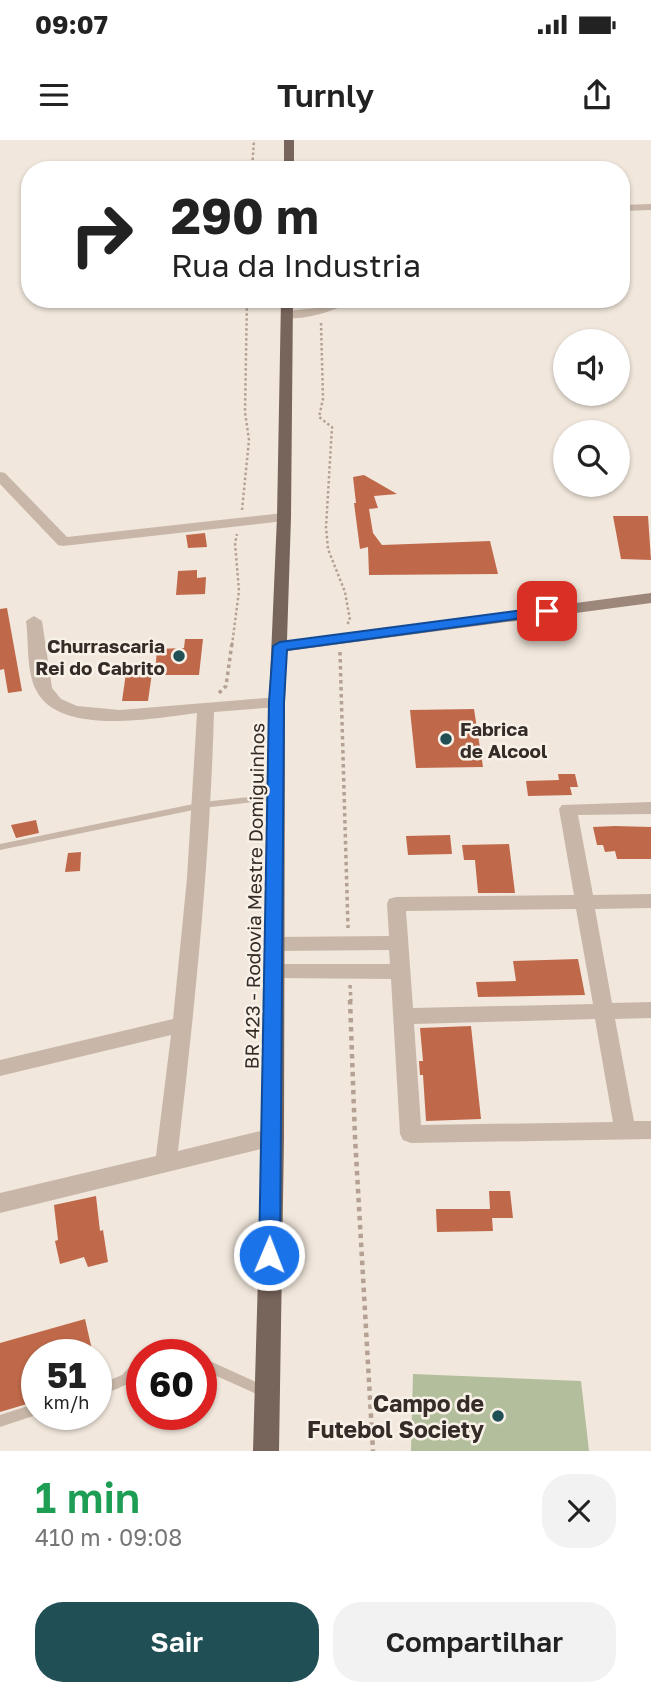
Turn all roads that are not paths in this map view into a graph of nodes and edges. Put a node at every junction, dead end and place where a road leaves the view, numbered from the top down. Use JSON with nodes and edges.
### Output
{"nodes":[{"id":1,"x":289,"y":140,"type":"edge"},
{"id":2,"x":289,"y":161,"type":"edge"},
{"id":3,"x":651,"y":207,"type":"edge"},
{"id":4,"x":630,"y":208,"type":"edge"},
{"id":5,"x":287,"y":308,"type":"edge"},
{"id":6,"x":295,"y":308,"type":"edge"},
{"id":7,"x":326,"y":308,"type":"edge"},
{"id":8,"x":0,"y":476,"type":"edge"},
{"id":9,"x":15,"y":492,"type":"junction"},
{"id":10,"x":0,"y":496,"type":"edge"},
{"id":11,"x":284,"y":517,"type":"junction"},
{"id":12,"x":651,"y":598,"type":"edge"},
{"id":13,"x":34,"y":621,"type":"dead end"},
{"id":14,"x":280,"y":646,"type":"junction"},
{"id":15,"x":277,"y":702,"type":"junction"},
{"id":16,"x":205,"y":707,"type":"junction"},
{"id":17,"x":277,"y":797,"type":"junction"},
{"id":18,"x":203,"y":805,"type":"junction"},
{"id":19,"x":651,"y":807,"type":"edge"},
{"id":20,"x":0,"y":848,"type":"edge"},
{"id":21,"x":651,"y":901,"type":"edge"},
{"id":22,"x":583,"y":902,"type":"junction"},
{"id":23,"x":398,"y":943,"type":"junction"},
{"id":24,"x":275,"y":944,"type":"junction"},
{"id":25,"x":275,"y":971,"type":"junction"},
{"id":26,"x":400,"y":972,"type":"junction"},
{"id":27,"x":651,"y":1010,"type":"edge"},
{"id":28,"x":603,"y":1011,"type":"junction"},
{"id":29,"x":402,"y":1016,"type":"junction"},
{"id":30,"x":184,"y":1024,"type":"junction"},
{"id":31,"x":0,"y":1068,"type":"edge"},
{"id":32,"x":625,"y":1130,"type":"junction"},
{"id":33,"x":651,"y":1130,"type":"edge"},
{"id":34,"x":272,"y":1137,"type":"junction"},
{"id":35,"x":166,"y":1161,"type":"junction"},
{"id":36,"x":0,"y":1203,"type":"edge"},
{"id":37,"x":217,"y":1370,"type":"edge"},
{"id":38,"x":266,"y":1393,"type":"junction"},
{"id":39,"x":21,"y":1414,"type":"edge"},
{"id":40,"x":0,"y":1421,"type":"edge"},
{"id":41,"x":266,"y":1451,"type":"edge"}],
"edges":[{"from":1,"to":2,"type":"main road"},
{"from":3,"to":4,"type":"street"},
{"from":5,"to":11,"type":"main road","name":"BR 423 - Rodovia Mestre Domiguinhos"},
{"from":6,"to":7,"type":"street"},
{"from":8,"to":9,"type":"street"},
{"from":9,"to":10,"type":"street"},
{"from":9,"to":11,"type":"street"},
{"from":11,"to":14,"type":"main road","name":"BR 423 - Rodovia Mestre Domiguinhos"},
{"from":12,"to":14,"type":"street"},
{"from":13,"to":16,"type":"street"},
{"from":14,"to":15,"type":"main road","name":"BR 423 - Rodovia Mestre Domiguinhos"},
{"from":15,"to":16,"type":"street"},
{"from":15,"to":17,"type":"main road","name":"BR 423 - Rodovia Mestre Domiguinhos"},
{"from":16,"to":18,"type":"street"},
{"from":17,"to":18,"type":"lane"},
{"from":17,"to":24,"type":"main road","name":"BR 423 - Rodovia Mestre Domiguinhos"},
{"from":18,"to":20,"type":"lane"},
{"from":18,"to":30,"type":"street"},
{"from":19,"to":22,"type":"street"},
{"from":21,"to":22,"type":"street"},
{"from":22,"to":23,"type":"street"},
{"from":22,"to":28,"type":"street"},
{"from":23,"to":24,"type":"street"},
{"from":23,"to":26,"type":"street"},
{"from":24,"to":25,"type":"main road","name":"BR 423 - Rodovia Mestre Domiguinhos"},
{"from":25,"to":26,"type":"street"},
{"from":25,"to":34,"type":"main road","name":"BR 423 - Rodovia Mestre Domiguinhos"},
{"from":26,"to":29,"type":"street"},
{"from":27,"to":28,"type":"street"},
{"from":28,"to":29,"type":"street"},
{"from":28,"to":32,"type":"street"},
{"from":29,"to":32,"type":"street"},
{"from":30,"to":31,"type":"street"},
{"from":30,"to":35,"type":"street"},
{"from":32,"to":33,"type":"street"},
{"from":34,"to":35,"type":"street"},
{"from":34,"to":38,"type":"main road","name":"BR 423 - Rodovia Mestre Domiguinhos"},
{"from":35,"to":36,"type":"street"},
{"from":37,"to":38,"type":"lane"},
{"from":38,"to":41,"type":"main road","name":"BR 423 - Rodovia Mestre Domiguinhos"},
{"from":39,"to":40,"type":"lane"}]}
